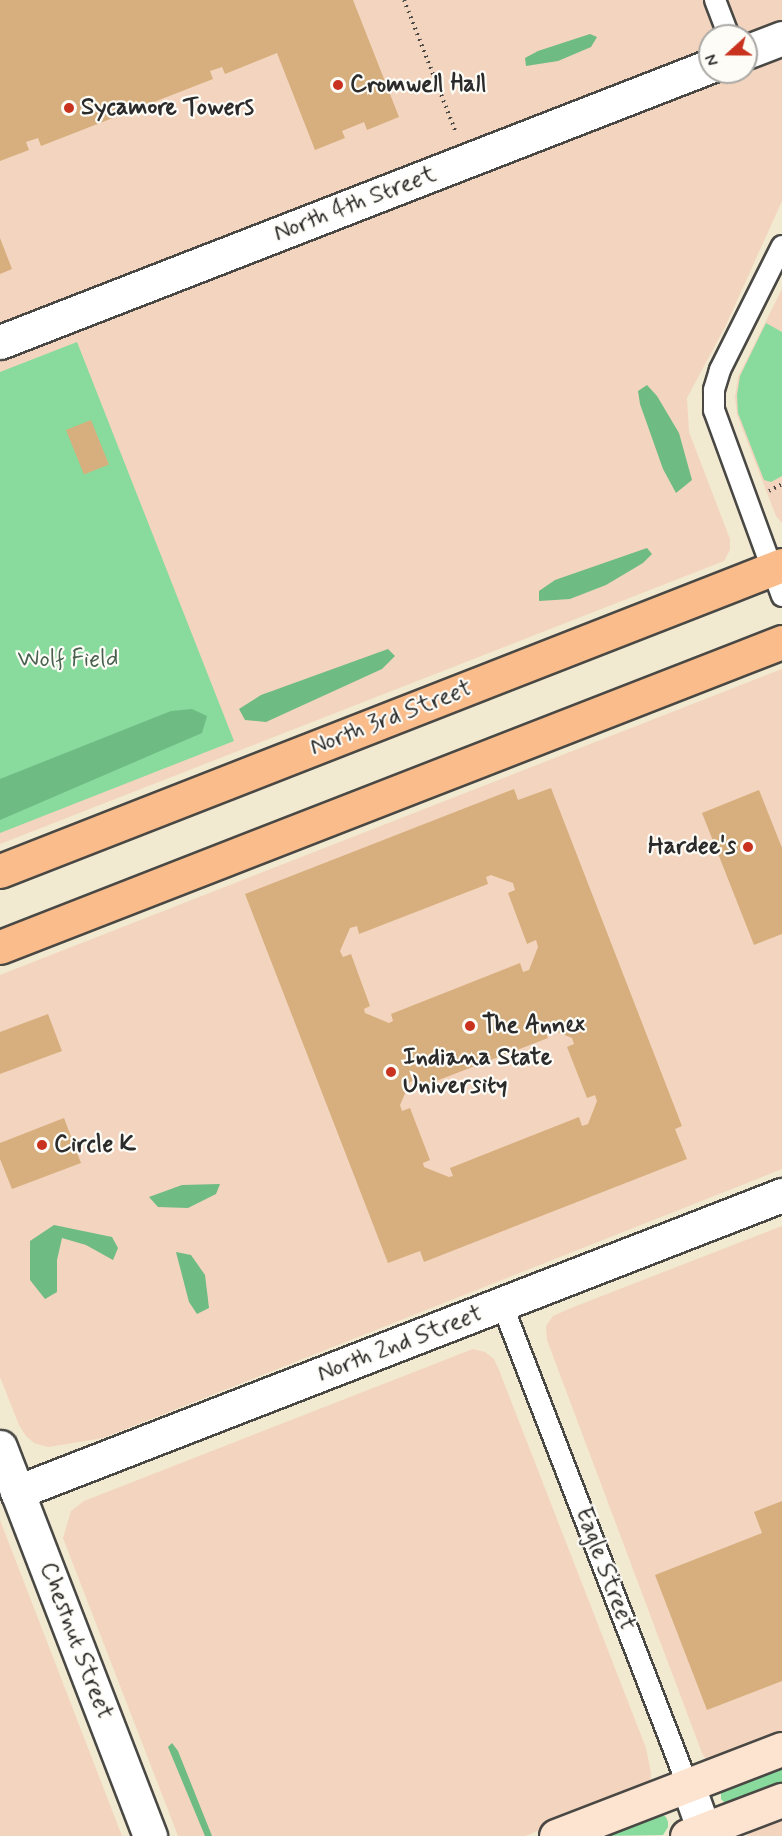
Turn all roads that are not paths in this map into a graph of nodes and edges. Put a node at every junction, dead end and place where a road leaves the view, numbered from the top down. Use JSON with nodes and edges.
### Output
{"nodes":[{"id":1,"x":715,"y":0,"type":"edge"},
{"id":2,"x":724,"y":24,"type":"edge"},
{"id":3,"x":782,"y":38,"type":"edge"},
{"id":4,"x":758,"y":47,"type":"edge"},
{"id":5,"x":698,"y":71,"type":"edge"},
{"id":6,"x":782,"y":246,"type":"edge"},
{"id":7,"x":0,"y":342,"type":"edge"},
{"id":8,"x":779,"y":577,"type":"edge"},
{"id":9,"x":782,"y":642,"type":"edge"},
{"id":10,"x":0,"y":871,"type":"edge"},
{"id":11,"x":0,"y":947,"type":"edge"},
{"id":12,"x":782,"y":1195,"type":"edge"},
{"id":13,"x":502,"y":1304,"type":"junction"},
{"id":14,"x":0,"y":1447,"type":"edge"},
{"id":15,"x":17,"y":1492,"type":"junction"},
{"id":16,"x":782,"y":1749,"type":"edge"},
{"id":17,"x":688,"y":1785,"type":"junction"},
{"id":18,"x":782,"y":1800,"type":"edge"},
{"id":19,"x":699,"y":1834,"type":"edge"},
{"id":20,"x":150,"y":1836,"type":"edge"},
{"id":21,"x":556,"y":1836,"type":"edge"}],
"edges":[{"from":1,"to":2,"type":"lane"},
{"from":3,"to":4,"type":"street"},
{"from":5,"to":7,"type":"street","name":"North 4th Street"},
{"from":6,"to":8,"type":"lane"},
{"from":8,"to":10,"type":"highway","name":"North 3rd Street"},
{"from":9,"to":11,"type":"highway"},
{"from":12,"to":13,"type":"street","name":"North 2nd Street"},
{"from":13,"to":15,"type":"street","name":"North 2nd Street"},
{"from":13,"to":17,"type":"lane","name":"Eagle Street"},
{"from":14,"to":15,"type":"street","name":"Chestnut Street"},
{"from":15,"to":20,"type":"street","name":"Chestnut Street"},
{"from":16,"to":17,"type":"main road"},
{"from":17,"to":19,"type":"street","name":"Eagle Street"},
{"from":17,"to":21,"type":"main road"},
{"from":18,"to":19,"type":"main road"}]}
